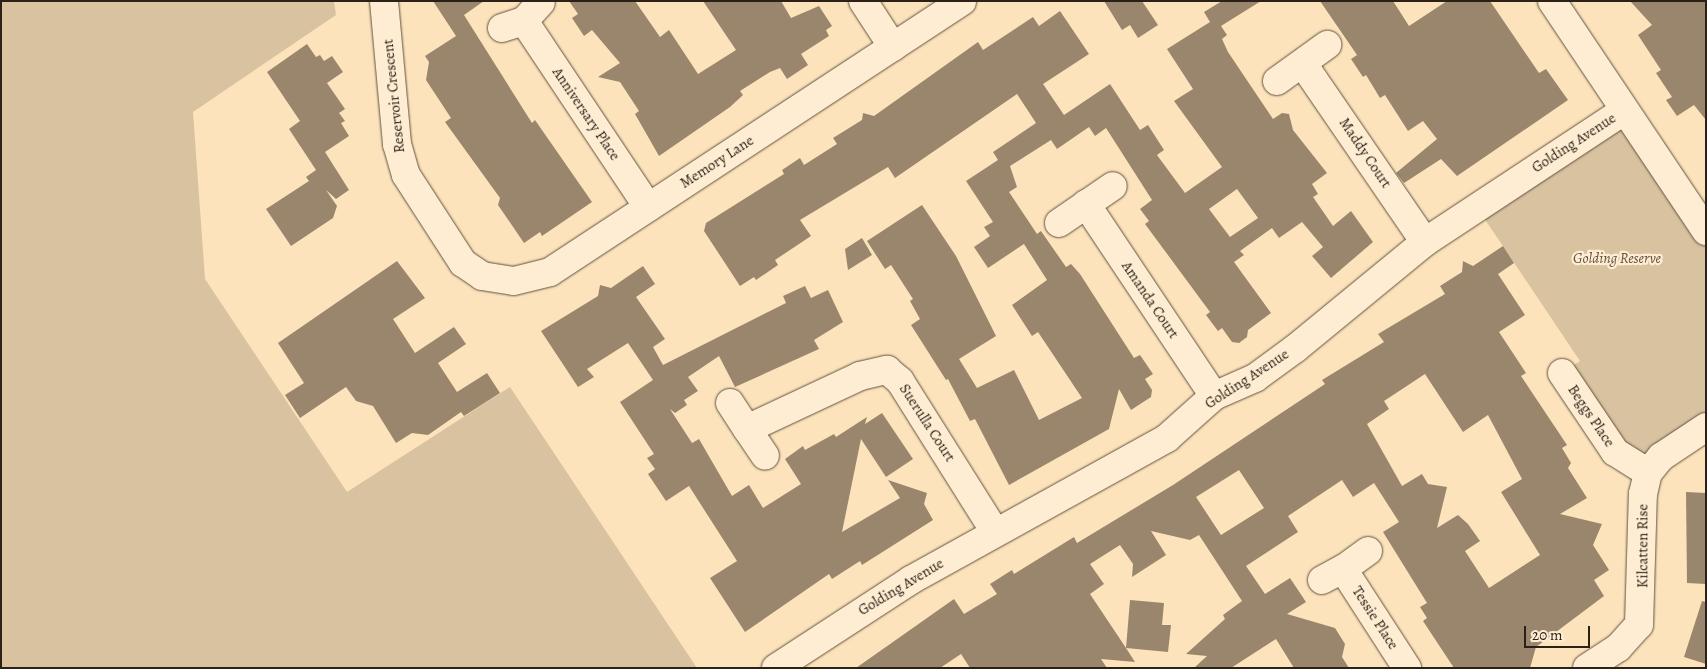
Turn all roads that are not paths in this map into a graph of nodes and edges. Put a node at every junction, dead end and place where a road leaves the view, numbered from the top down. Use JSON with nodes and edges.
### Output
{"nodes":[{"id":1,"x":384,"y":1,"type":"edge"},
{"id":2,"x":863,"y":1,"type":"edge"},
{"id":3,"x":962,"y":1,"type":"edge"},
{"id":4,"x":1552,"y":1,"type":"edge"},
{"id":5,"x":523,"y":17,"type":"edge"},
{"id":6,"x":1327,"y":45,"type":"dead end"},
{"id":7,"x":893,"y":47,"type":"junction"},
{"id":8,"x":1303,"y":64,"type":"junction"},
{"id":9,"x":1277,"y":81,"type":"dead end"},
{"id":10,"x":1624,"y":112,"type":"junction"},
{"id":11,"x":1112,"y":186,"type":"dead end"},
{"id":12,"x":1086,"y":204,"type":"junction"},
{"id":13,"x":648,"y":207,"type":"junction"},
{"id":14,"x":1058,"y":223,"type":"dead end"},
{"id":15,"x":1706,"y":231,"type":"edge"},
{"id":16,"x":1425,"y":242,"type":"junction"},
{"id":17,"x":463,"y":263,"type":"joint"},
{"id":18,"x":1562,"y":373,"type":"dead end"},
{"id":19,"x":1214,"y":396,"type":"junction"},
{"id":20,"x":730,"y":403,"type":"dead end"},
{"id":21,"x":1706,"y":428,"type":"edge"},
{"id":22,"x":747,"y":429,"type":"junction"},
{"id":23,"x":765,"y":456,"type":"dead end"},
{"id":24,"x":1648,"y":473,"type":"junction"},
{"id":25,"x":996,"y":532,"type":"junction"},
{"id":26,"x":1368,"y":551,"type":"dead end"},
{"id":27,"x":776,"y":668,"type":"edge"},
{"id":28,"x":1408,"y":668,"type":"edge"},
{"id":29,"x":1587,"y":668,"type":"edge"}],
"edges":[{"from":1,"to":17,"type":"street","name":"Reservoir Crescent"},
{"from":2,"to":7,"type":"street"},
{"from":3,"to":7,"type":"street","name":"Memory Lane"},
{"from":4,"to":10,"type":"street"},
{"from":5,"to":13,"type":"street","name":"Anniversary Place"},
{"from":6,"to":8,"type":"street"},
{"from":7,"to":13,"type":"street","name":"Memory Lane"},
{"from":8,"to":9,"type":"street"},
{"from":8,"to":16,"type":"street","name":"Maddy Court"},
{"from":10,"to":15,"type":"street"},
{"from":10,"to":16,"type":"street","name":"Golding Avenue"},
{"from":11,"to":12,"type":"street"},
{"from":12,"to":14,"type":"street"},
{"from":12,"to":19,"type":"street","name":"Amanda Court"},
{"from":13,"to":17,"type":"street","name":"Memory Lane"},
{"from":16,"to":19,"type":"street","name":"Golding Avenue"},
{"from":18,"to":24,"type":"street","name":"Beggs Place"},
{"from":19,"to":25,"type":"street","name":"Golding Avenue"},
{"from":20,"to":22,"type":"street"},
{"from":21,"to":24,"type":"street"},
{"from":22,"to":23,"type":"street"},
{"from":22,"to":25,"type":"street","name":"Suerulla Court"},
{"from":24,"to":29,"type":"street","name":"Kilcatten Rise"},
{"from":25,"to":27,"type":"street","name":"Golding Avenue"},
{"from":26,"to":28,"type":"street","name":"Tessie Place"}]}
